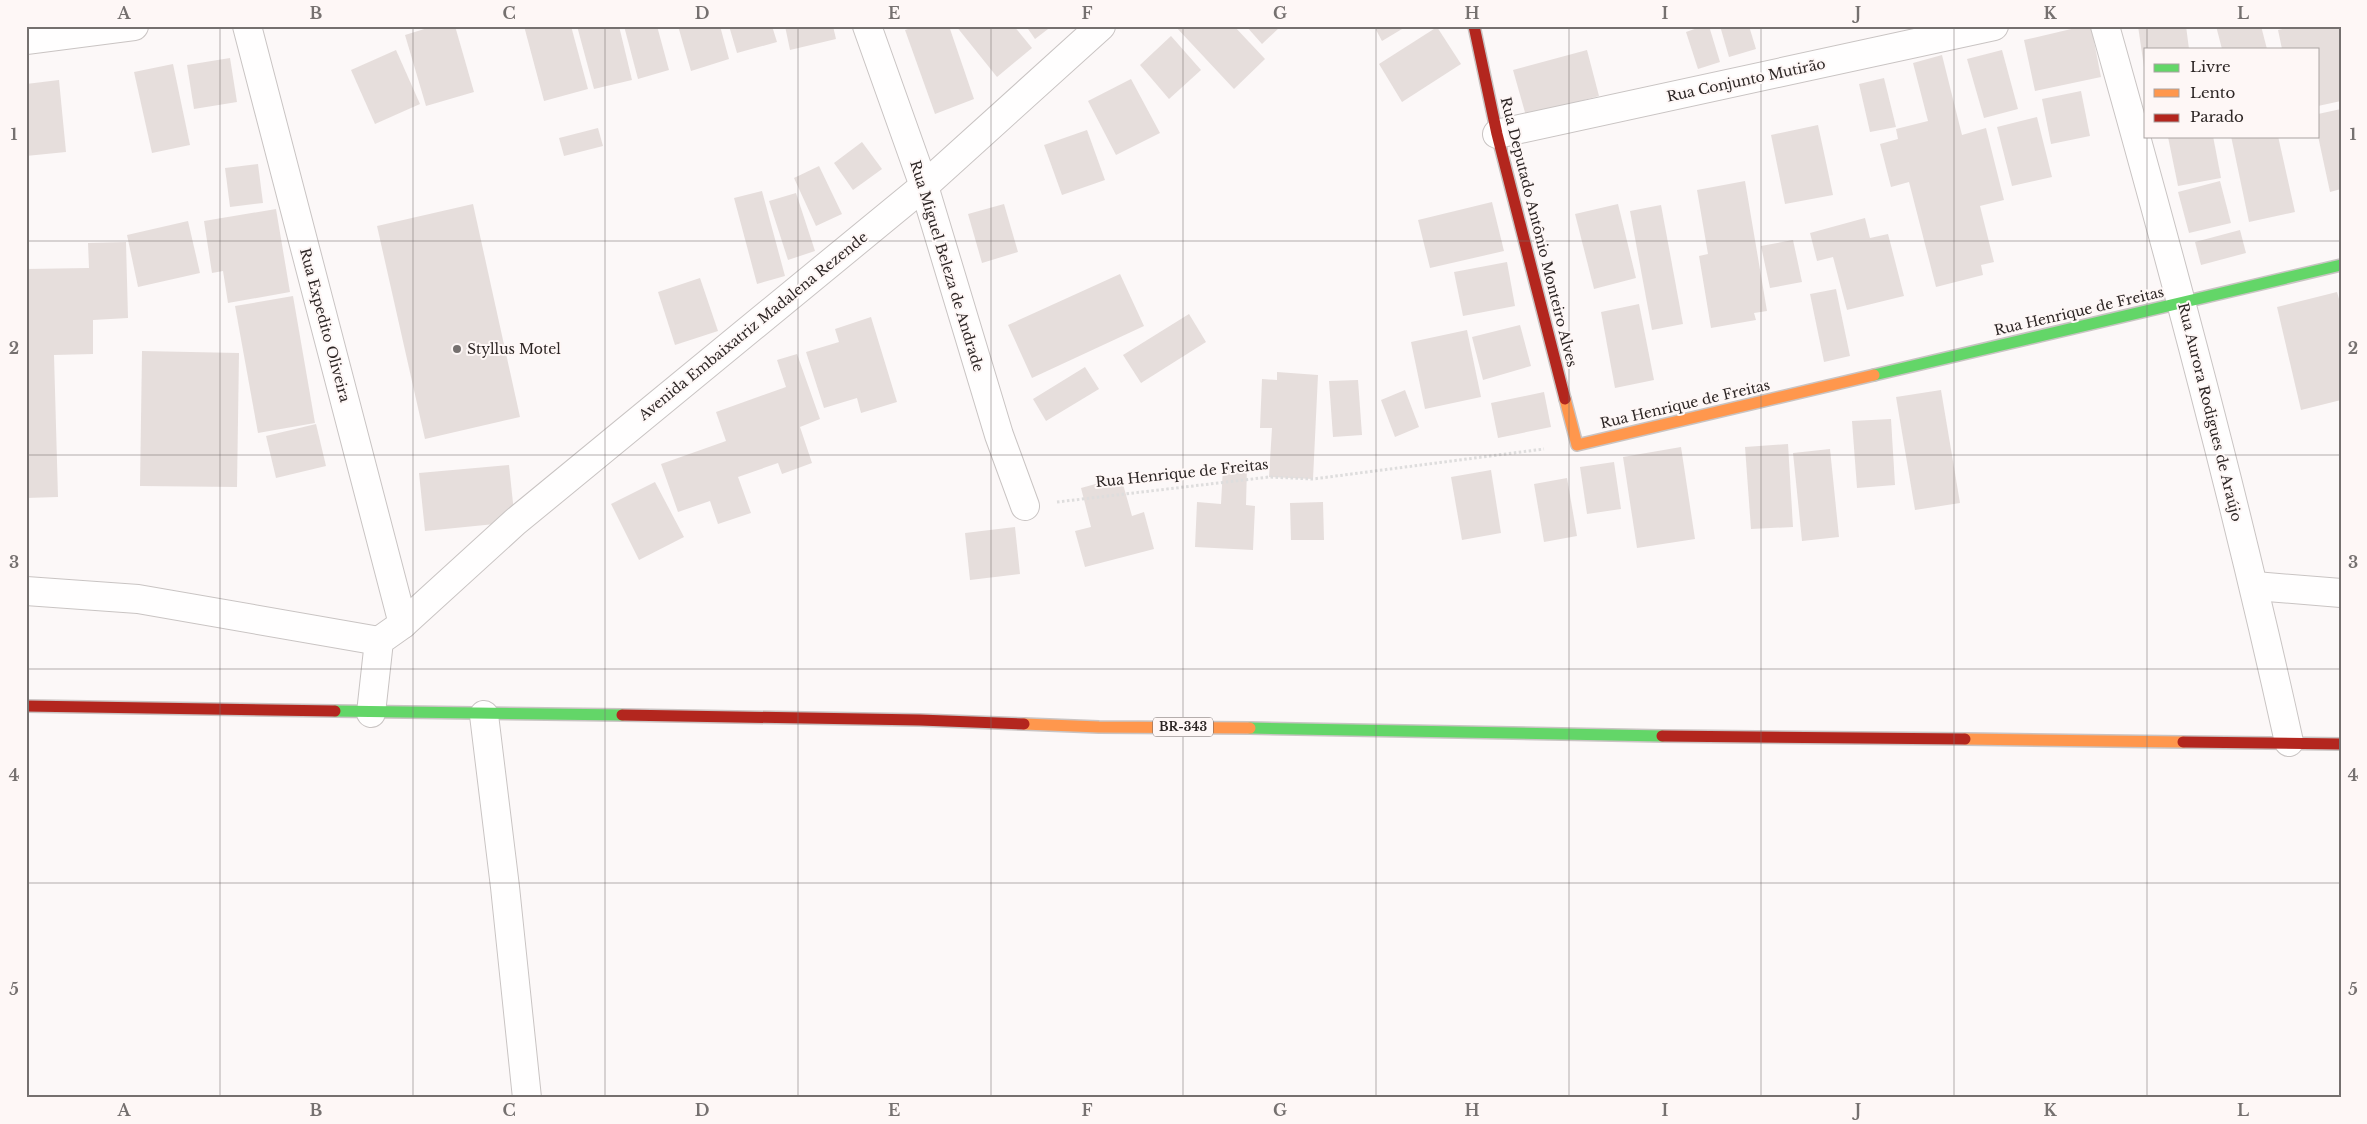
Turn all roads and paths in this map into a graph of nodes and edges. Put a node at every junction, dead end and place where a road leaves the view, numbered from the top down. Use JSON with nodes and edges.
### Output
{"nodes":[{"id":1,"x":134,"y":26,"type":"edge"},
{"id":2,"x":247,"y":26,"type":"edge"},
{"id":3,"x":867,"y":26,"type":"edge"},
{"id":4,"x":1101,"y":26,"type":"edge"},
{"id":5,"x":1474,"y":26,"type":"edge"},
{"id":6,"x":1994,"y":26,"type":"edge"},
{"id":7,"x":2105,"y":26,"type":"edge"},
{"id":8,"x":26,"y":40,"type":"edge"},
{"id":9,"x":1497,"y":134,"type":"junction"},
{"id":10,"x":924,"y":186,"type":"junction"},
{"id":11,"x":2341,"y":265,"type":"edge"},
{"id":12,"x":2182,"y":302,"type":"junction"},
{"id":13,"x":1577,"y":445,"type":"junction"},
{"id":14,"x":1025,"y":506,"type":"joint"},
{"id":15,"x":2255,"y":586,"type":"junction"},
{"id":16,"x":26,"y":591,"type":"edge"},
{"id":17,"x":2341,"y":593,"type":"edge"},
{"id":18,"x":403,"y":624,"type":"junction"},
{"id":19,"x":379,"y":641,"type":"junction"},
{"id":20,"x":26,"y":706,"type":"edge"},
{"id":21,"x":371,"y":713,"type":"junction"},
{"id":22,"x":484,"y":715,"type":"junction"},
{"id":23,"x":2289,"y":742,"type":"junction"},
{"id":24,"x":2341,"y":744,"type":"edge"},
{"id":25,"x":527,"y":1098,"type":"edge"}],
"edges":[{"from":1,"to":8,"type":"street"},
{"from":2,"to":18,"type":"street","name":"Rua Expedito Oliveira"},
{"from":3,"to":10,"type":"street","name":"Rua Miguel Beleza de Andrade"},
{"from":4,"to":10,"type":"street","name":"Avenida Embaixatriz Madalena Rezende"},
{"from":5,"to":9,"type":"main road","name":"Rua Deputado Antônio Monteiro Alves"},
{"from":6,"to":9,"type":"street","name":"Rua Conjunto Mutirão"},
{"from":7,"to":12,"type":"street","name":"Rua Aurora Rodigues de Araújo"},
{"from":9,"to":13,"type":"main road","name":"Rua Deputado Antônio Monteiro Alves"},
{"from":10,"to":14,"type":"street","name":"Rua Miguel Beleza de Andrade"},
{"from":10,"to":18,"type":"street","name":"Avenida Embaixatriz Madalena Rezende"},
{"from":11,"to":12,"type":"main road","name":"Rua Henrique de Freitas"},
{"from":12,"to":13,"type":"main road","name":"Rua Henrique de Freitas"},
{"from":12,"to":15,"type":"street","name":"Rua Aurora Rodigues de Araújo"},
{"from":13,"to":14,"type":"path","name":"Rua Henrique de Freitas"},
{"from":15,"to":17,"type":"street"},
{"from":15,"to":23,"type":"street","name":"Rua Aurora Rodigues de Araújo"},
{"from":16,"to":19,"type":"street"},
{"from":18,"to":19,"type":"street","name":"Avenida Embaixatriz Madalena Rezende"},
{"from":19,"to":21,"type":"street"},
{"from":20,"to":21,"type":"main road","number":"BR-343"},
{"from":21,"to":22,"type":"main road","number":"BR-343"},
{"from":22,"to":23,"type":"main road","number":"BR-343"},
{"from":22,"to":25,"type":"street"},
{"from":23,"to":24,"type":"main road","number":"BR-343"}]}
